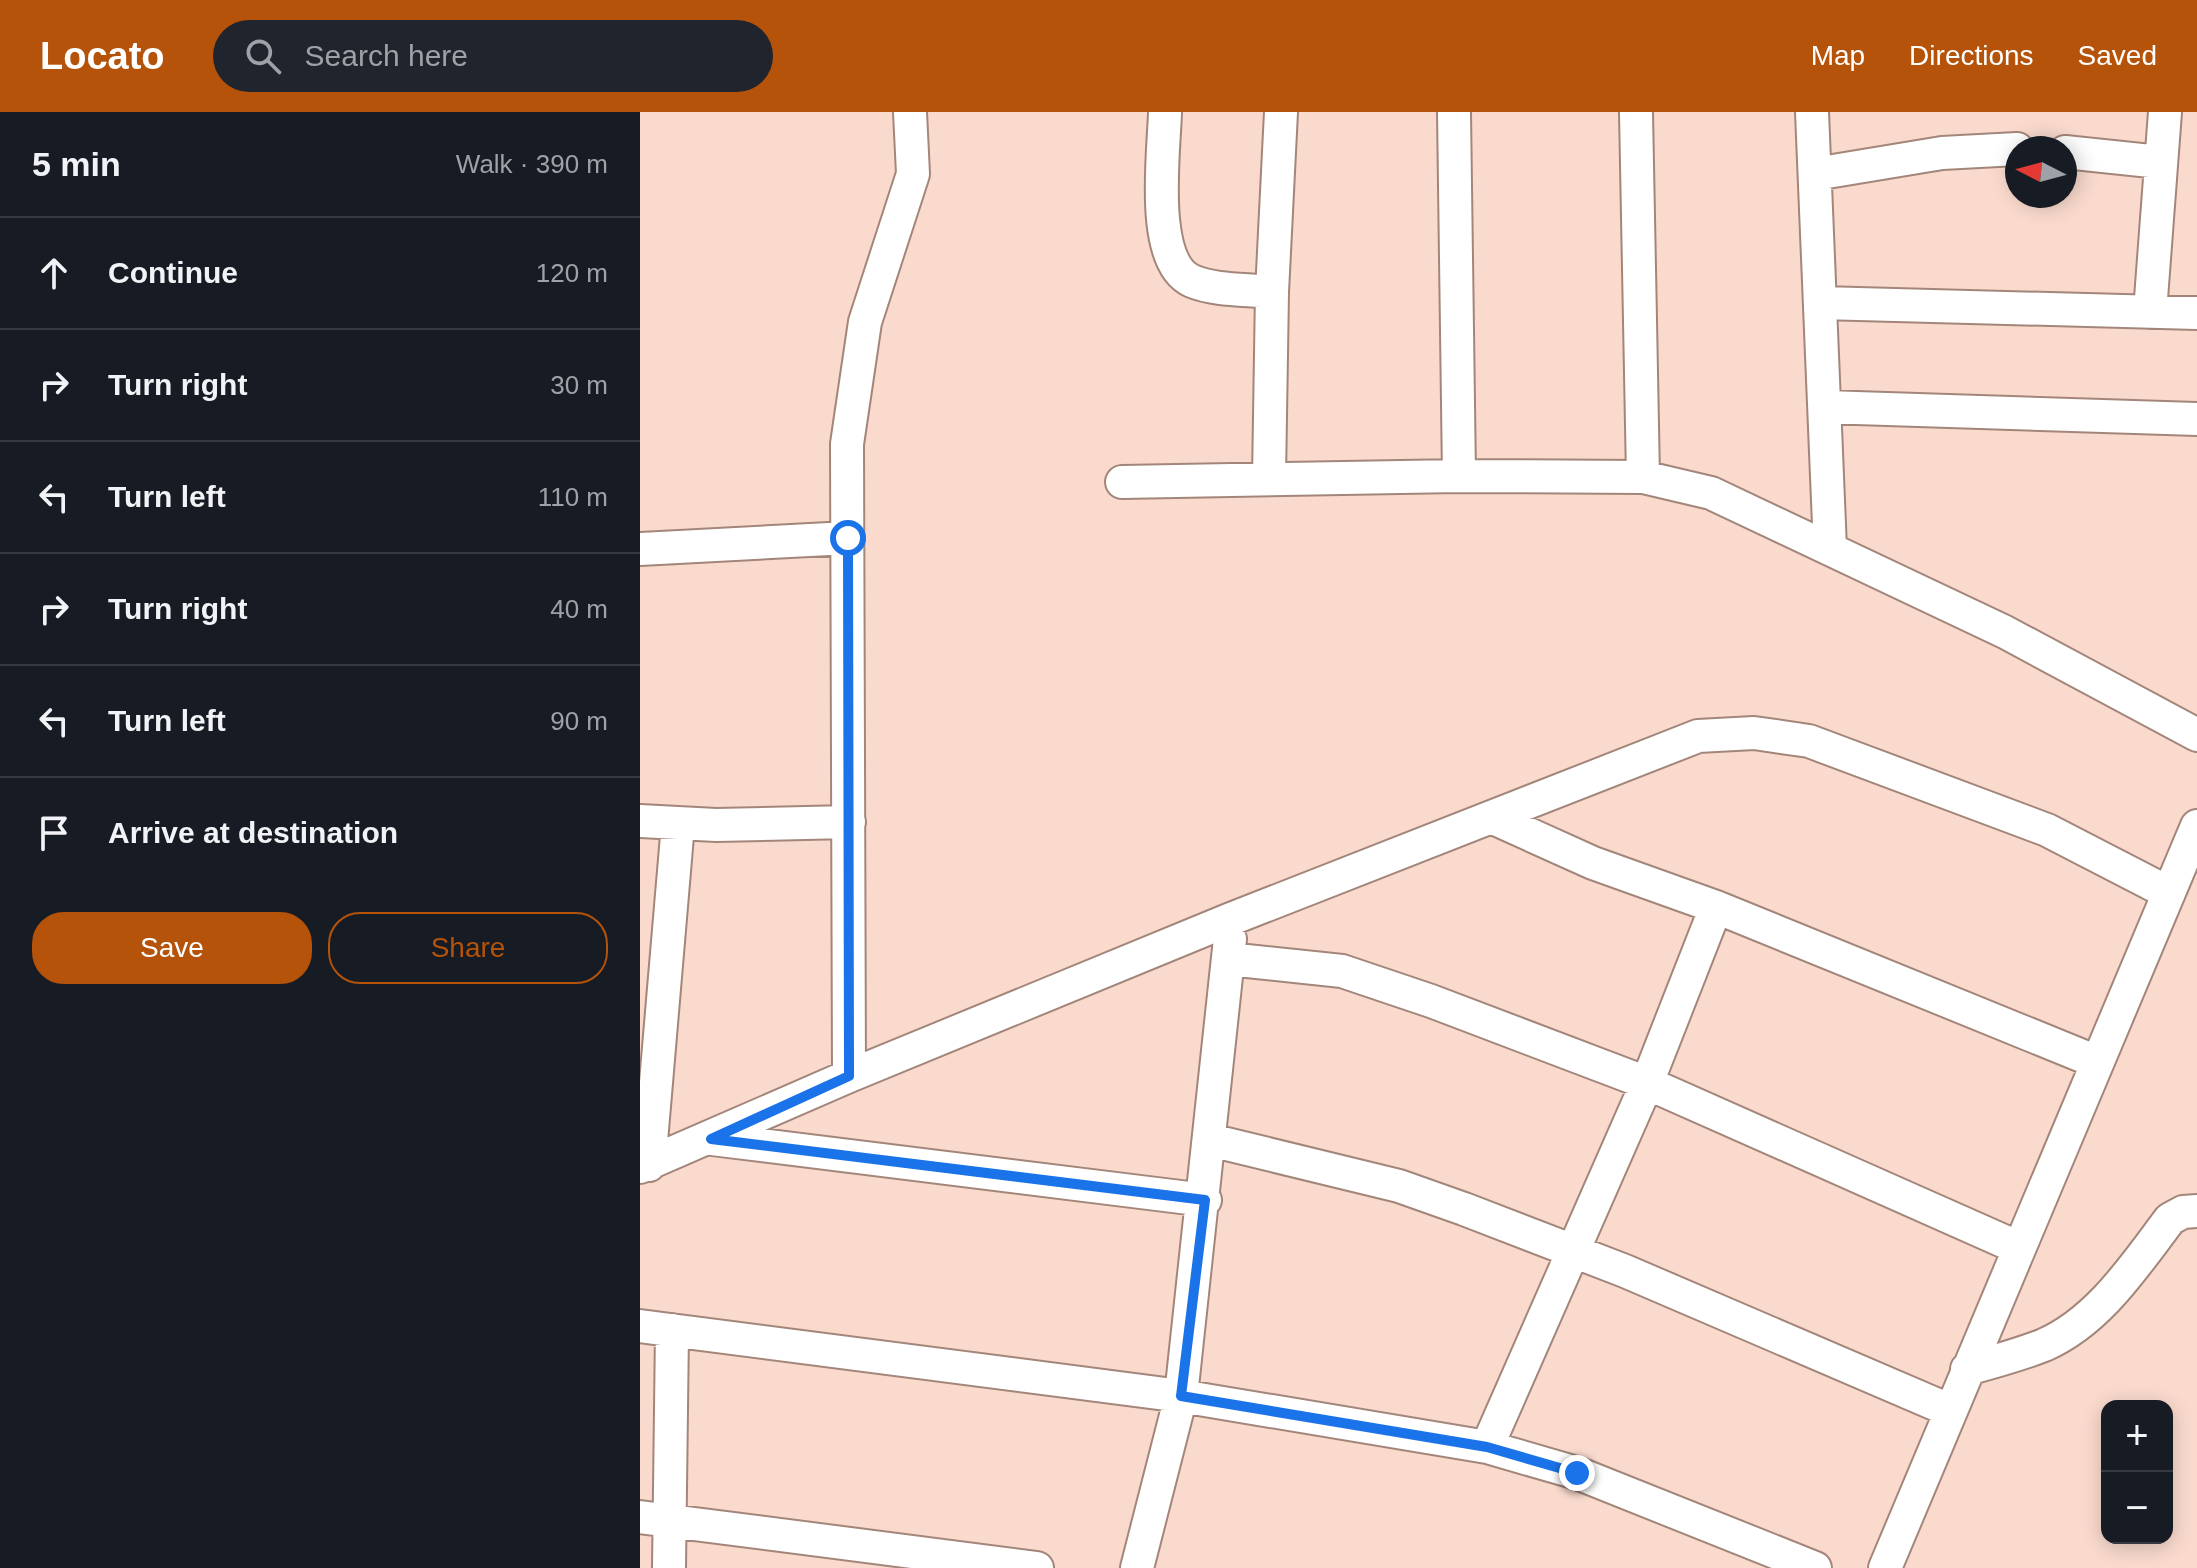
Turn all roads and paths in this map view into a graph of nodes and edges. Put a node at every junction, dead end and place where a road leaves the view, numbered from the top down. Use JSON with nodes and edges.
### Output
{"nodes":[{"id":1,"x":910,"y":112,"type":"edge"},
{"id":2,"x":1165,"y":112,"type":"edge"},
{"id":3,"x":1281,"y":112,"type":"edge"},
{"id":4,"x":1454,"y":112,"type":"edge"},
{"id":5,"x":1636,"y":112,"type":"edge"},
{"id":6,"x":1812,"y":112,"type":"edge"},
{"id":7,"x":2165,"y":112,"type":"edge"},
{"id":8,"x":2005,"y":150,"type":"edge"},
{"id":9,"x":2077,"y":153,"type":"edge"},
{"id":10,"x":2160,"y":162,"type":"junction"},
{"id":11,"x":1815,"y":174,"type":"junction"},
{"id":12,"x":1272,"y":292,"type":"junction"},
{"id":13,"x":1821,"y":303,"type":"junction"},
{"id":14,"x":2150,"y":312,"type":"junction"},
{"id":15,"x":2197,"y":313,"type":"edge"},
{"id":16,"x":1825,"y":407,"type":"junction"},
{"id":17,"x":2197,"y":419,"type":"edge"},
{"id":18,"x":1459,"y":476,"type":"junction"},
{"id":19,"x":1643,"y":477,"type":"junction"},
{"id":20,"x":1269,"y":478,"type":"junction"},
{"id":21,"x":1122,"y":482,"type":"dead end"},
{"id":22,"x":848,"y":538,"type":"junction"},
{"id":23,"x":640,"y":549,"type":"edge"},
{"id":24,"x":1830,"y":549,"type":"junction"},
{"id":25,"x":2197,"y":735,"type":"edge"},
{"id":26,"x":1491,"y":817,"type":"junction"},
{"id":27,"x":640,"y":821,"type":"edge"},
{"id":28,"x":849,"y":822,"type":"junction"},
{"id":29,"x":678,"y":824,"type":"junction"},
{"id":30,"x":2197,"y":826,"type":"edge"},
{"id":31,"x":2169,"y":893,"type":"junction"},
{"id":32,"x":1716,"y":907,"type":"junction"},
{"id":33,"x":1231,"y":919,"type":"junction"},
{"id":34,"x":1228,"y":959,"type":"junction"},
{"id":35,"x":2097,"y":1062,"type":"junction"},
{"id":36,"x":849,"y":1076,"type":"junction"},
{"id":37,"x":1647,"y":1083,"type":"junction"},
{"id":38,"x":711,"y":1139,"type":"junction"},
{"id":39,"x":1210,"y":1140,"type":"junction"},
{"id":40,"x":645,"y":1166,"type":"edge"},
{"id":41,"x":1205,"y":1200,"type":"junction"},
{"id":42,"x":2197,"y":1211,"type":"edge"},
{"id":43,"x":2019,"y":1248,"type":"junction"},
{"id":44,"x":1572,"y":1251,"type":"junction"},
{"id":45,"x":640,"y":1326,"type":"edge"},
{"id":46,"x":672,"y":1330,"type":"junction"},
{"id":47,"x":1967,"y":1369,"type":"junction"},
{"id":48,"x":1181,"y":1396,"type":"junction"},
{"id":49,"x":1949,"y":1410,"type":"junction"},
{"id":50,"x":1487,"y":1447,"type":"junction"},
{"id":51,"x":654,"y":1519,"type":"edge"},
{"id":52,"x":669,"y":1568,"type":"edge"},
{"id":53,"x":1037,"y":1568,"type":"edge"},
{"id":54,"x":1137,"y":1568,"type":"edge"},
{"id":55,"x":1815,"y":1568,"type":"edge"},
{"id":56,"x":1885,"y":1568,"type":"edge"}],
"edges":[{"from":1,"to":22,"type":"street"},
{"from":2,"to":12,"type":"street"},
{"from":3,"to":12,"type":"street"},
{"from":4,"to":18,"type":"street"},
{"from":5,"to":19,"type":"street"},
{"from":6,"to":11,"type":"street"},
{"from":7,"to":10,"type":"street"},
{"from":8,"to":11,"type":"street"},
{"from":9,"to":10,"type":"street"},
{"from":10,"to":14,"type":"street"},
{"from":11,"to":13,"type":"street"},
{"from":12,"to":20,"type":"street"},
{"from":13,"to":14,"type":"street"},
{"from":13,"to":16,"type":"street"},
{"from":14,"to":15,"type":"street"},
{"from":16,"to":17,"type":"street"},
{"from":16,"to":24,"type":"street"},
{"from":18,"to":19,"type":"street"},
{"from":18,"to":20,"type":"street"},
{"from":19,"to":24,"type":"street"},
{"from":20,"to":21,"type":"street"},
{"from":22,"to":23,"type":"street"},
{"from":22,"to":28,"type":"street"},
{"from":24,"to":25,"type":"street"},
{"from":26,"to":31,"type":"street"},
{"from":26,"to":32,"type":"street"},
{"from":26,"to":33,"type":"street"},
{"from":27,"to":29,"type":"street"},
{"from":28,"to":29,"type":"street"},
{"from":28,"to":36,"type":"street"},
{"from":29,"to":40,"type":"street"},
{"from":30,"to":31,"type":"street"},
{"from":31,"to":35,"type":"street"},
{"from":32,"to":35,"type":"street"},
{"from":32,"to":37,"type":"street"},
{"from":33,"to":34,"type":"street"},
{"from":33,"to":36,"type":"street"},
{"from":34,"to":37,"type":"street"},
{"from":34,"to":39,"type":"street"},
{"from":35,"to":43,"type":"street"},
{"from":36,"to":38,"type":"street"},
{"from":37,"to":43,"type":"street"},
{"from":37,"to":44,"type":"street"},
{"from":38,"to":40,"type":"street"},
{"from":38,"to":41,"type":"street"},
{"from":39,"to":41,"type":"street"},
{"from":39,"to":44,"type":"street"},
{"from":41,"to":48,"type":"street"},
{"from":42,"to":47,"type":"street"},
{"from":43,"to":47,"type":"street"},
{"from":44,"to":49,"type":"street"},
{"from":44,"to":50,"type":"street"},
{"from":45,"to":46,"type":"street"},
{"from":46,"to":48,"type":"street"},
{"from":46,"to":51,"type":"street"},
{"from":47,"to":49,"type":"street"},
{"from":48,"to":50,"type":"street"},
{"from":48,"to":54,"type":"street"},
{"from":49,"to":56,"type":"street"},
{"from":50,"to":55,"type":"street"},
{"from":51,"to":52,"type":"street"},
{"from":51,"to":53,"type":"street"}]}
